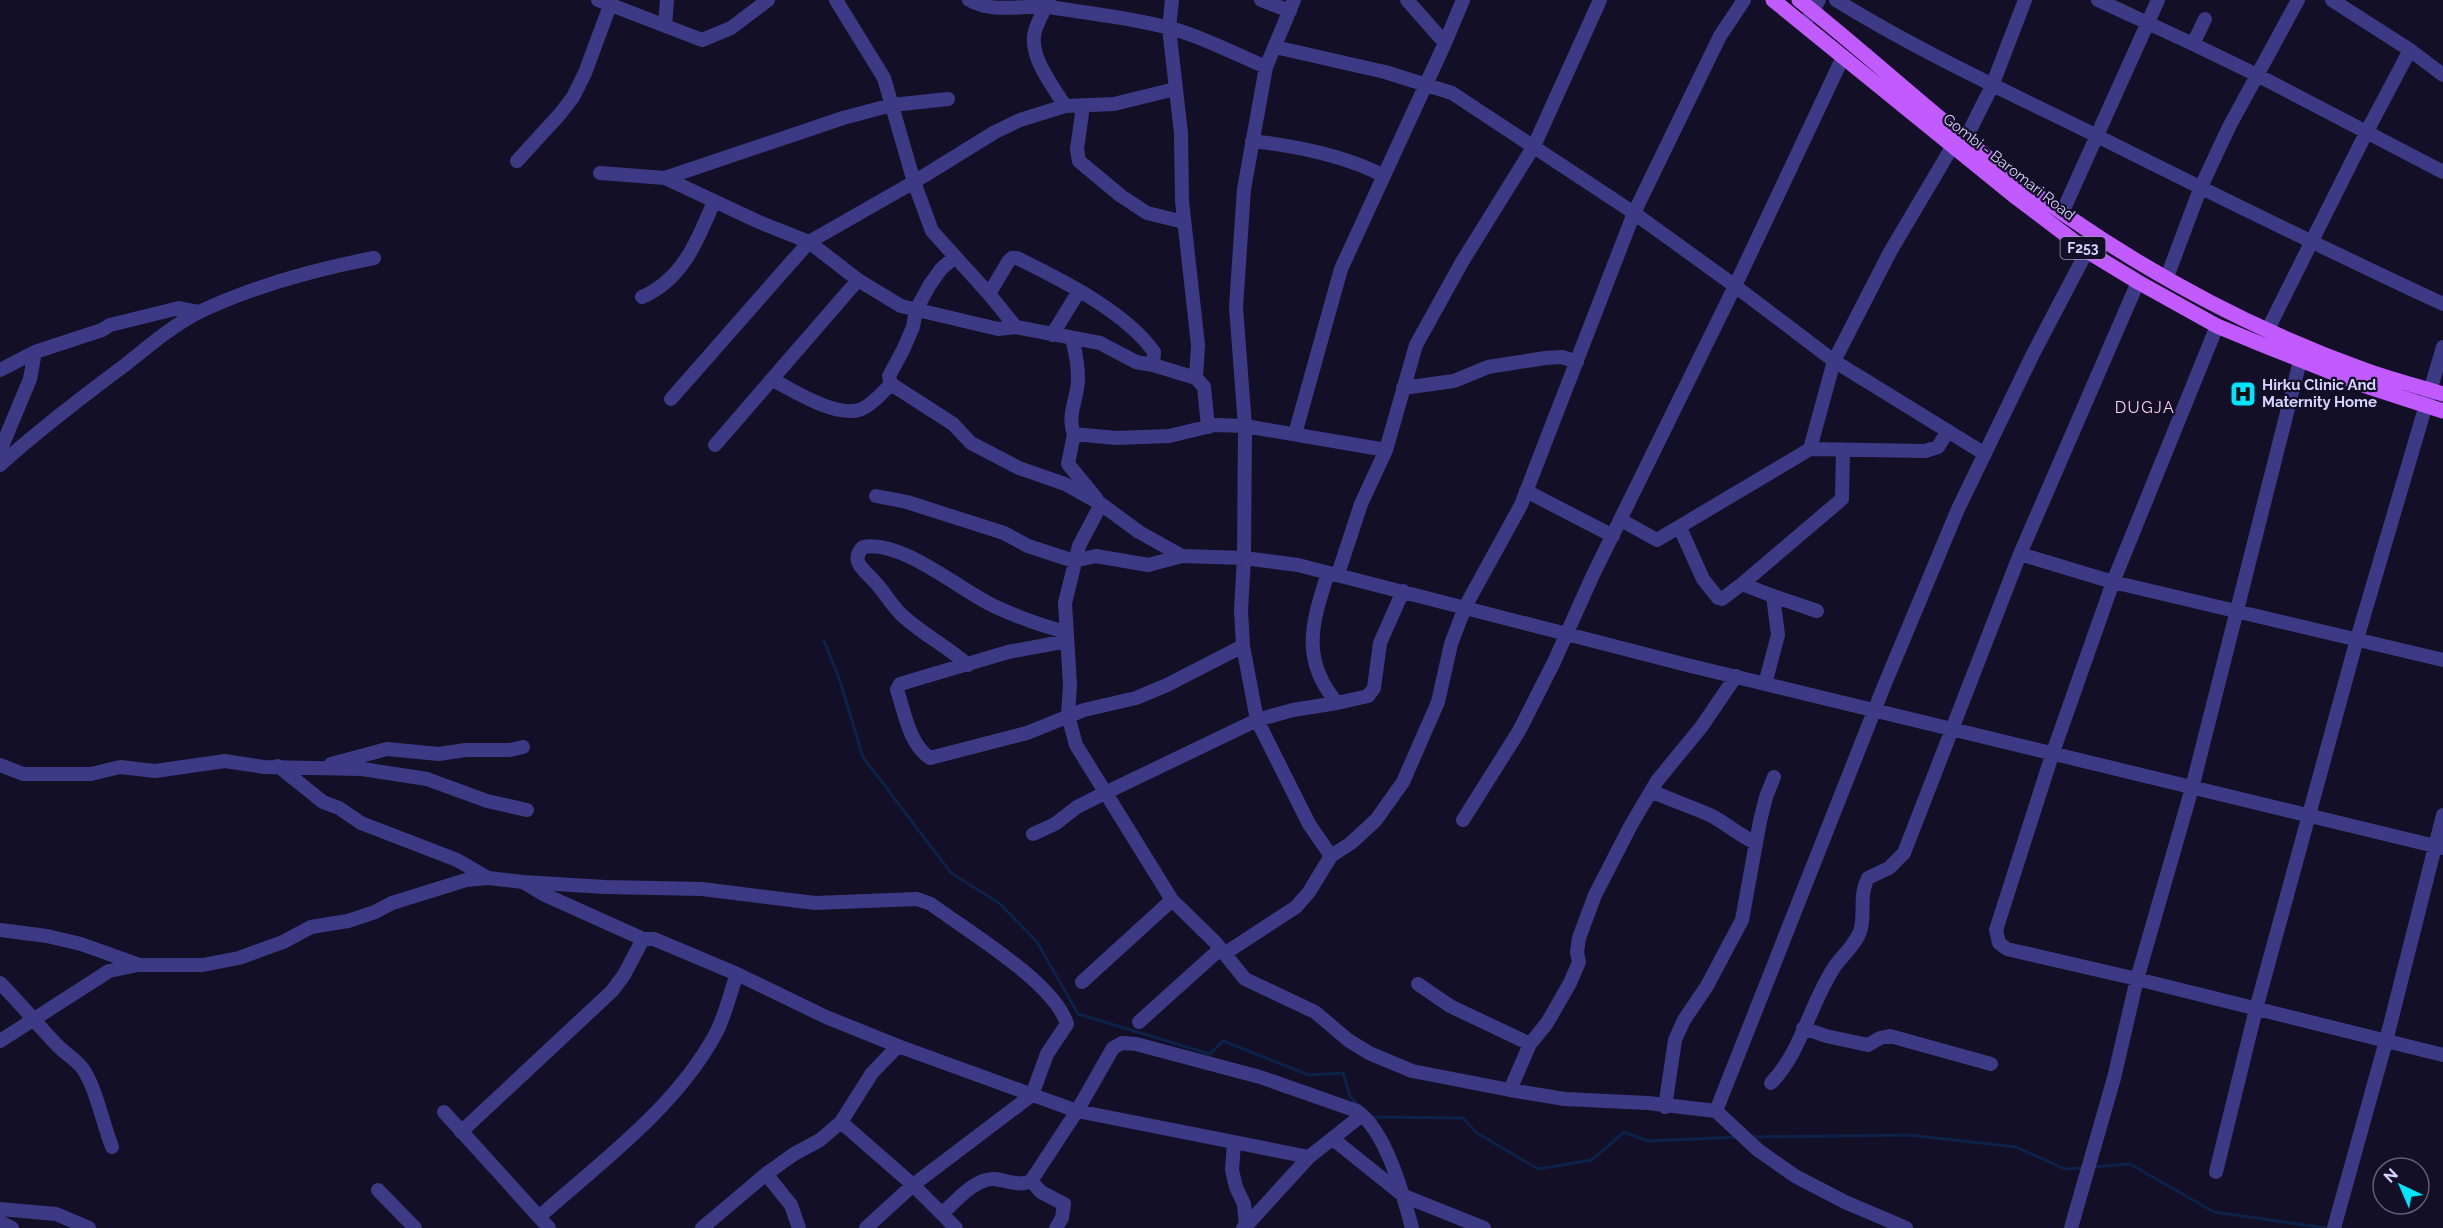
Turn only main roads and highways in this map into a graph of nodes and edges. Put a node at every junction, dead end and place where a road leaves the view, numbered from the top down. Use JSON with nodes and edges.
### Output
{"nodes":[{"id":1,"x":1773,"y":0,"type":"edge"},
{"id":2,"x":1798,"y":0,"type":"edge"},
{"id":3,"x":1816,"y":5,"type":"edge"},
{"id":4,"x":2433,"y":397,"type":"edge"},
{"id":5,"x":2443,"y":411,"type":"edge"}],
"edges":[{"from":1,"to":4,"type":"main road","name":"Gombi - Baromari Road","number":"F253"},
{"from":2,"to":3,"type":"main road","name":"Gombi - Baromari Road","number":"F253"},
{"from":3,"to":4,"type":"main road","name":"Gombi - Baromari Road","number":"F253"},
{"from":4,"to":5,"type":"main road","name":"Gombi - Baromari Road","number":"F253"}]}
